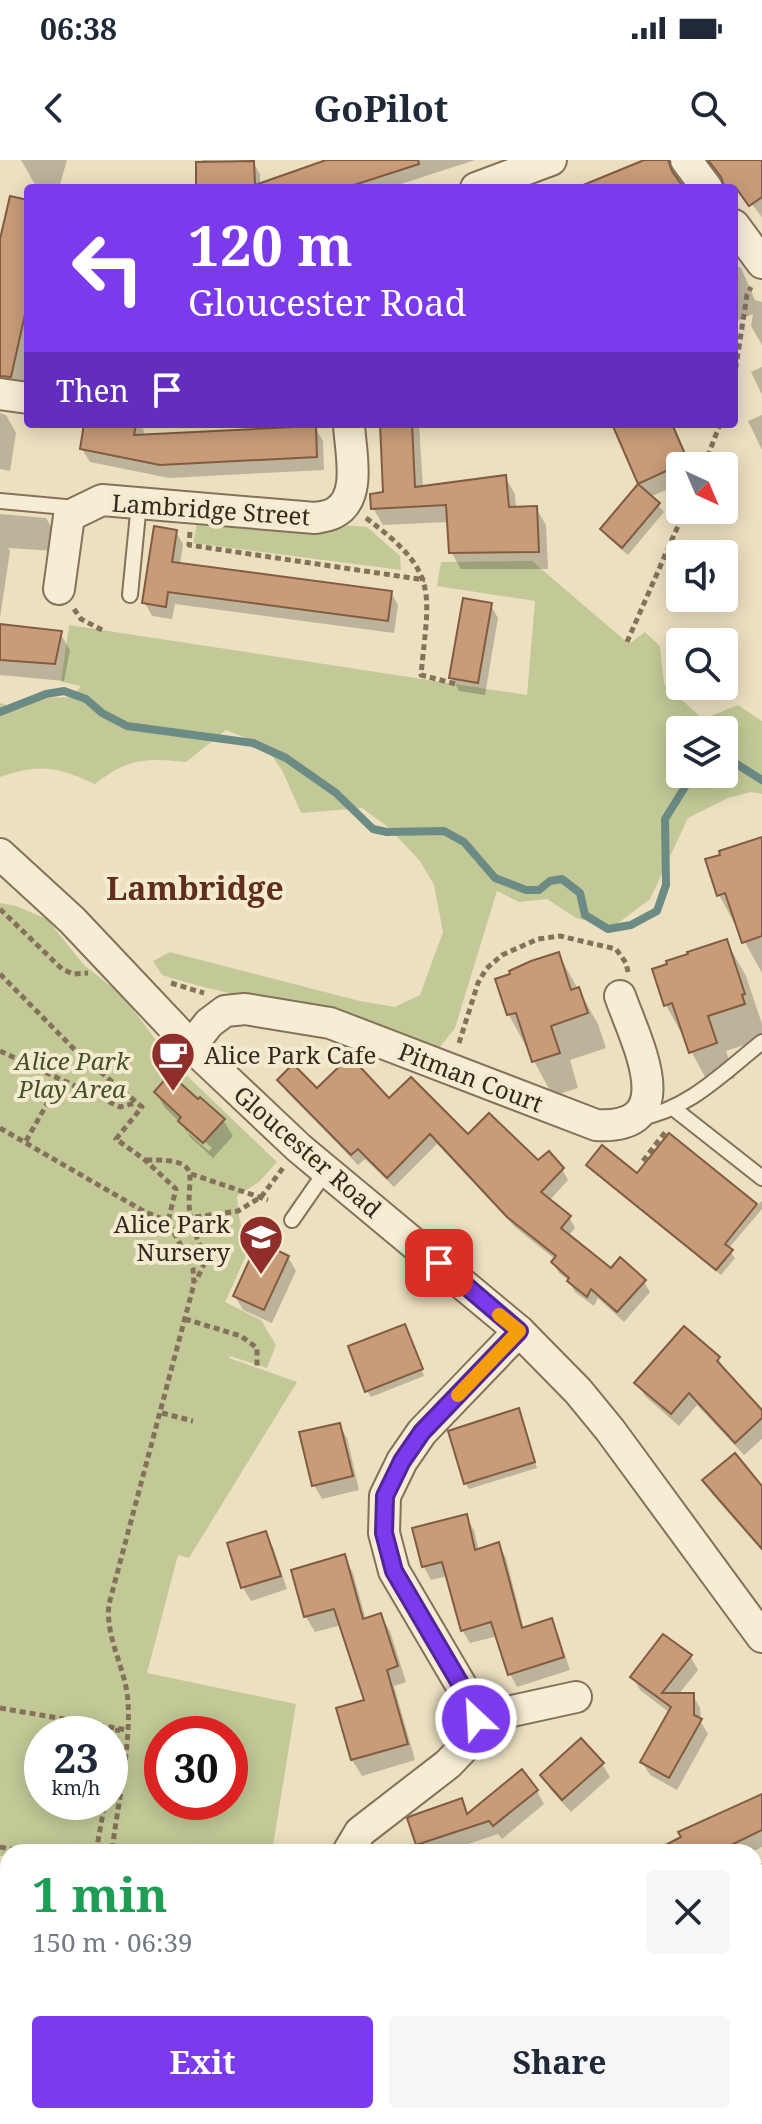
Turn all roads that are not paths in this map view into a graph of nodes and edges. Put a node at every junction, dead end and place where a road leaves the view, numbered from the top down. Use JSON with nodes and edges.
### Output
{"nodes":[{"id":1,"x":551,"y":160,"type":"edge"},
{"id":2,"x":686,"y":160,"type":"edge"},
{"id":3,"x":487,"y":184,"type":"edge"},
{"id":4,"x":704,"y":184,"type":"edge"},
{"id":5,"x":0,"y":394,"type":"edge"},
{"id":6,"x":24,"y":397,"type":"edge"},
{"id":7,"x":349,"y":428,"type":"edge"},
{"id":8,"x":0,"y":501,"type":"edge"},
{"id":9,"x":139,"y":503,"type":"junction"},
{"id":10,"x":84,"y":509,"type":"junction"},
{"id":11,"x":59,"y":589,"type":"road end"},
{"id":12,"x":130,"y":595,"type":"dead end"},
{"id":13,"x":0,"y":854,"type":"edge"},
{"id":14,"x":623,"y":1004,"type":"road end"},
{"id":15,"x":762,"y":1042,"type":"edge"},
{"id":16,"x":191,"y":1046,"type":"junction"},
{"id":17,"x":673,"y":1108,"type":"junction"},
{"id":18,"x":635,"y":1119,"type":"junction"},
{"id":19,"x":326,"y":1171,"type":"junction"},
{"id":20,"x":762,"y":1178,"type":"edge"},
{"id":21,"x":292,"y":1220,"type":"dead end"},
{"id":22,"x":519,"y":1331,"type":"junction"},
{"id":23,"x":762,"y":1637,"type":"edge"},
{"id":24,"x":576,"y":1697,"type":"dead end"},
{"id":25,"x":476,"y":1719,"type":"junction"},
{"id":26,"x":353,"y":1844,"type":"edge"}],
"edges":[{"from":1,"to":3,"type":"street"},
{"from":2,"to":4,"type":"street"},
{"from":5,"to":6,"type":"street"},
{"from":7,"to":9,"type":"street","name":"Lambridge Street"},
{"from":8,"to":10,"type":"lane"},
{"from":9,"to":10,"type":"street","name":"Lambridge Street"},
{"from":9,"to":12,"type":"lane"},
{"from":10,"to":11,"type":"street","name":"Lambridge Street"},
{"from":13,"to":16,"type":"street","name":"Gloucester Road"},
{"from":14,"to":18,"type":"street"},
{"from":15,"to":17,"type":"lane"},
{"from":16,"to":18,"type":"street","name":"Pitman Court"},
{"from":16,"to":19,"type":"street","name":"Gloucester Road"},
{"from":17,"to":18,"type":"lane"},
{"from":17,"to":20,"type":"lane"},
{"from":19,"to":21,"type":"lane"},
{"from":19,"to":22,"type":"street","name":"Gloucester Road"},
{"from":22,"to":23,"type":"street","name":"Gloucester Road"},
{"from":22,"to":25,"type":"street"},
{"from":24,"to":25,"type":"street"},
{"from":25,"to":26,"type":"street"}]}
